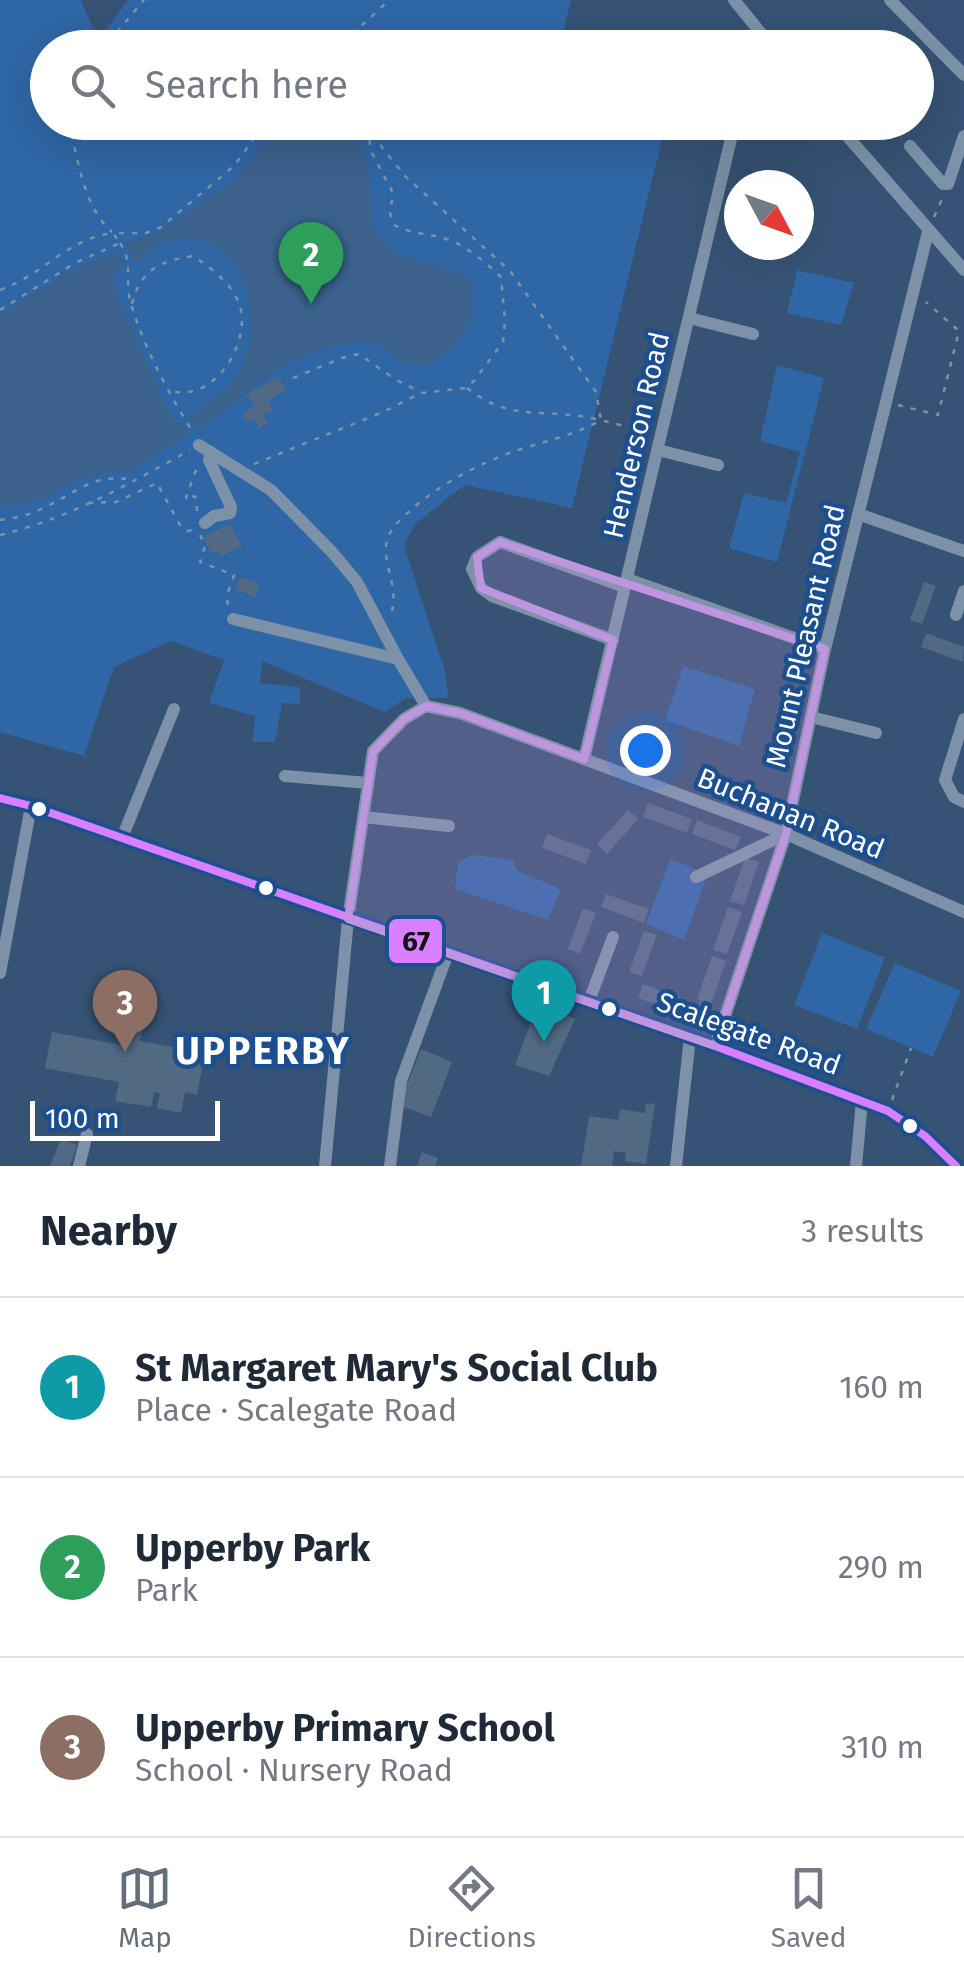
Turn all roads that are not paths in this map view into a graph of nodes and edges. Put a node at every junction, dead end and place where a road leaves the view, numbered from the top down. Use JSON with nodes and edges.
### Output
{"nodes":[{"id":1,"x":734,"y":0,"type":"edge"},
{"id":2,"x":890,"y":0,"type":"edge"},
{"id":3,"x":758,"y":30,"type":"edge"},
{"id":4,"x":919,"y":30,"type":"edge"},
{"id":5,"x":934,"y":45,"type":"edge"},
{"id":6,"x":964,"y":76,"type":"edge"},
{"id":7,"x":964,"y":136,"type":"edge"},
{"id":8,"x":732,"y":140,"type":"edge"},
{"id":9,"x":850,"y":140,"type":"edge"},
{"id":10,"x":910,"y":146,"type":"dead end"},
{"id":11,"x":928,"y":232,"type":"junction"},
{"id":12,"x":964,"y":270,"type":"edge"},
{"id":13,"x":689,"y":318,"type":"junction"},
{"id":14,"x":753,"y":334,"type":"dead end"},
{"id":15,"x":659,"y":443,"type":"junction"},
{"id":16,"x":718,"y":464,"type":"dead end"},
{"id":17,"x":858,"y":514,"type":"junction"},
{"id":18,"x":199,"y":522,"type":"road end"},
{"id":19,"x":964,"y":551,"type":"edge"},
{"id":20,"x":626,"y":583,"type":"junction"},
{"id":21,"x":964,"y":591,"type":"edge"},
{"id":22,"x":956,"y":614,"type":"dead end"},
{"id":23,"x":233,"y":619,"type":"road end"},
{"id":24,"x":613,"y":640,"type":"junction"},
{"id":25,"x":825,"y":649,"type":"junction"},
{"id":26,"x":398,"y":659,"type":"junction"},
{"id":27,"x":426,"y":706,"type":"junction"},
{"id":28,"x":174,"y":709,"type":"dead end"},
{"id":29,"x":811,"y":717,"type":"junction"},
{"id":30,"x":964,"y":718,"type":"edge"},
{"id":31,"x":876,"y":733,"type":"dead end"},
{"id":32,"x":584,"y":760,"type":"junction"},
{"id":33,"x":286,"y":776,"type":"dead end"},
{"id":34,"x":368,"y":783,"type":"junction"},
{"id":35,"x":0,"y":798,"type":"edge"},
{"id":36,"x":964,"y":802,"type":"edge"},
{"id":37,"x":31,"y":806,"type":"junction"},
{"id":38,"x":363,"y":816,"type":"junction"},
{"id":39,"x":449,"y":826,"type":"dead end"},
{"id":40,"x":786,"y":834,"type":"junction"},
{"id":41,"x":122,"y":838,"type":"junction"},
{"id":42,"x":696,"y":877,"type":"dead end"},
{"id":43,"x":963,"y":908,"type":"edge"},
{"id":44,"x":348,"y":918,"type":"junction"},
{"id":45,"x":613,"y":937,"type":"dead end"},
{"id":46,"x":448,"y":953,"type":"junction"},
{"id":47,"x":0,"y":974,"type":"edge"},
{"id":48,"x":588,"y":1001,"type":"junction"},
{"id":49,"x":690,"y":1037,"type":"junction"},
{"id":50,"x":715,"y":1046,"type":"junction"},
{"id":51,"x":862,"y":1102,"type":"junction"},
{"id":52,"x":87,"y":1134,"type":"dead end"},
{"id":53,"x":80,"y":1166,"type":"edge"},
{"id":54,"x":324,"y":1166,"type":"edge"},
{"id":55,"x":390,"y":1166,"type":"edge"},
{"id":56,"x":676,"y":1166,"type":"edge"},
{"id":57,"x":856,"y":1166,"type":"edge"},
{"id":58,"x":956,"y":1166,"type":"edge"}],
"edges":[{"from":1,"to":3,"type":"street"},
{"from":2,"to":4,"type":"street"},
{"from":5,"to":6,"type":"street"},
{"from":7,"to":10,"type":"street"},
{"from":8,"to":13,"type":"street","name":"Henderson Road"},
{"from":9,"to":11,"type":"street"},
{"from":11,"to":12,"type":"street"},
{"from":11,"to":17,"type":"street","name":"Mount Pleasant Road"},
{"from":13,"to":14,"type":"street"},
{"from":13,"to":15,"type":"street","name":"Henderson Road"},
{"from":15,"to":16,"type":"street"},
{"from":15,"to":20,"type":"street","name":"Henderson Road"},
{"from":17,"to":19,"type":"street"},
{"from":17,"to":25,"type":"street","name":"Mount Pleasant Road"},
{"from":18,"to":26,"type":"street"},
{"from":20,"to":24,"type":"street","name":"Henderson Road"},
{"from":20,"to":24,"type":"street"},
{"from":20,"to":25,"type":"street"},
{"from":21,"to":22,"type":"street"},
{"from":23,"to":26,"type":"street"},
{"from":24,"to":32,"type":"street","name":"Henderson Road"},
{"from":25,"to":29,"type":"street","name":"Mount Pleasant Road"},
{"from":26,"to":27,"type":"street"},
{"from":27,"to":32,"type":"street","name":"Buchanan Road"},
{"from":27,"to":34,"type":"street"},
{"from":28,"to":41,"type":"street"},
{"from":29,"to":31,"type":"street"},
{"from":29,"to":40,"type":"street","name":"Mount Pleasant Road"},
{"from":30,"to":36,"type":"street"},
{"from":32,"to":40,"type":"street","name":"Buchanan Road"},
{"from":33,"to":34,"type":"street"},
{"from":34,"to":38,"type":"street"},
{"from":35,"to":37,"type":"street","name":"Scalegate Road"},
{"from":37,"to":41,"type":"street","name":"Scalegate Road"},
{"from":37,"to":47,"type":"street"},
{"from":38,"to":39,"type":"street"},
{"from":38,"to":44,"type":"street"},
{"from":40,"to":42,"type":"street"},
{"from":40,"to":43,"type":"street","name":"Buchanan Road"},
{"from":40,"to":50,"type":"street","name":"Mount Pleasant Road"},
{"from":41,"to":44,"type":"street","name":"Scalegate Road"},
{"from":44,"to":46,"type":"street","name":"Scalegate Road"},
{"from":44,"to":54,"type":"street"},
{"from":45,"to":48,"type":"street"},
{"from":46,"to":48,"type":"street","name":"Scalegate Road"},
{"from":46,"to":55,"type":"street"},
{"from":48,"to":49,"type":"street","name":"Scalegate Road"},
{"from":49,"to":50,"type":"street","name":"Scalegate Road"},
{"from":49,"to":56,"type":"street"},
{"from":50,"to":51,"type":"street","name":"Scalegate Road"},
{"from":51,"to":57,"type":"street"},
{"from":51,"to":58,"type":"street","name":"Scalegate Road"},
{"from":52,"to":53,"type":"street"}]}
